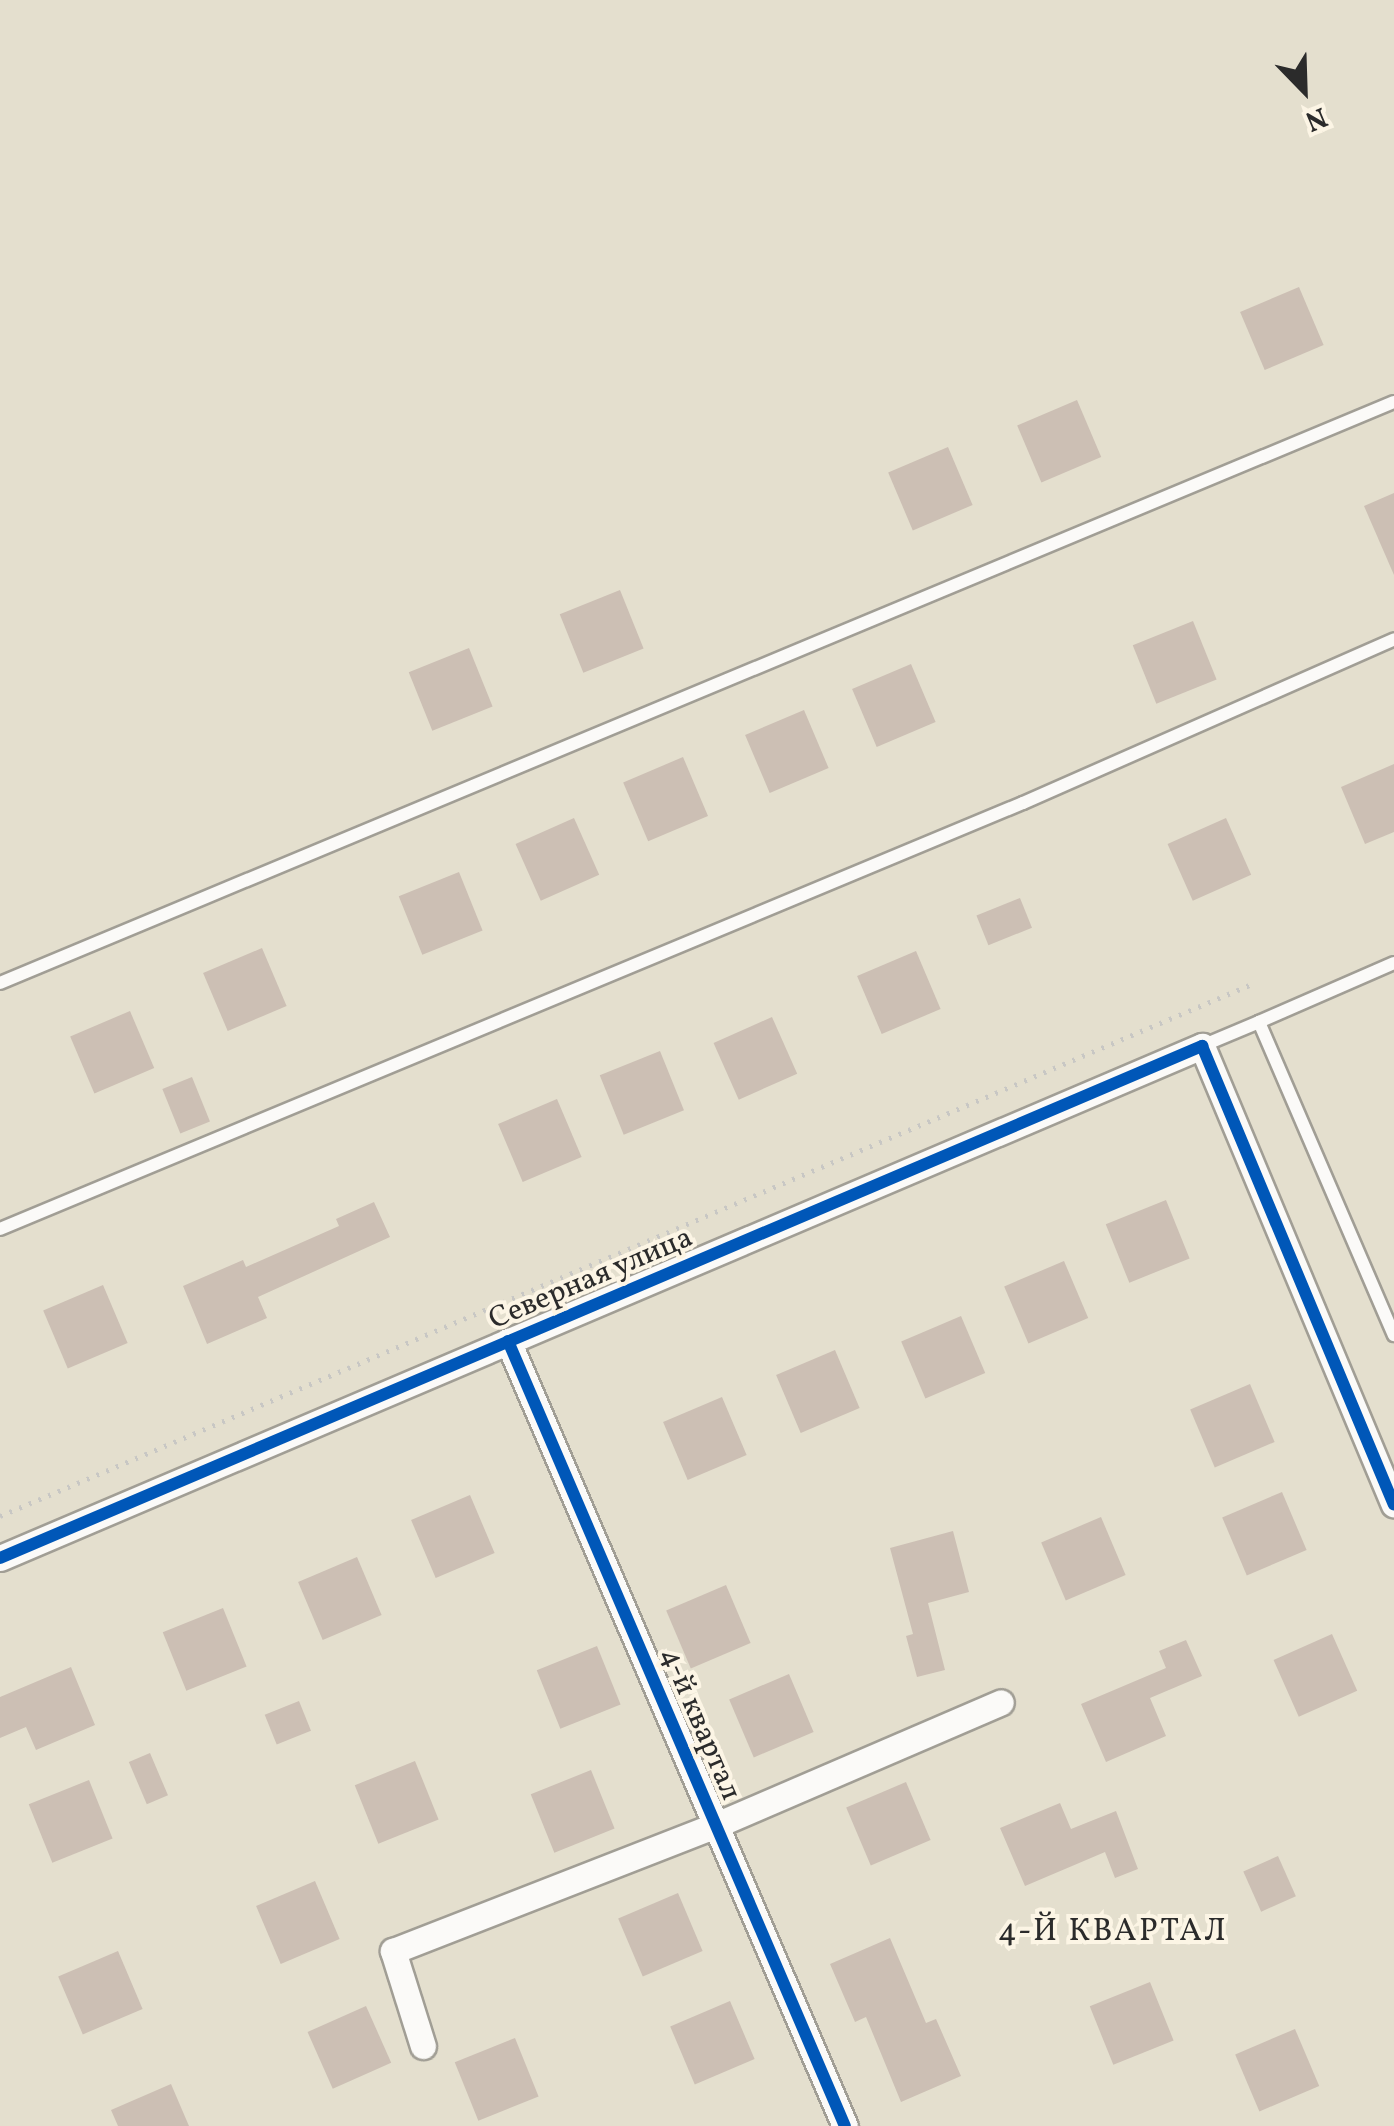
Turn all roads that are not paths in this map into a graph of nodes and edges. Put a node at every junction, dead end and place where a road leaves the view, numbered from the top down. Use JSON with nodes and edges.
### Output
{"nodes":[{"id":1,"x":1394,"y":402,"type":"edge"},
{"id":2,"x":1394,"y":639,"type":"edge"},
{"id":3,"x":1394,"y":963,"type":"edge"},
{"id":4,"x":0,"y":983,"type":"edge"},
{"id":5,"x":1259,"y":1022,"type":"junction"},
{"id":6,"x":1202,"y":1046,"type":"junction"},
{"id":7,"x":0,"y":1229,"type":"edge"},
{"id":8,"x":1394,"y":1336,"type":"edge"},
{"id":9,"x":508,"y":1341,"type":"junction"},
{"id":10,"x":1394,"y":1504,"type":"edge"},
{"id":11,"x":0,"y":1558,"type":"edge"},
{"id":12,"x":1000,"y":1702,"type":"dead end"},
{"id":13,"x":716,"y":1824,"type":"junction"},
{"id":14,"x":424,"y":2046,"type":"dead end"},
{"id":15,"x":845,"y":2126,"type":"edge"}],
"edges":[{"from":1,"to":4,"type":"lane"},
{"from":2,"to":7,"type":"lane"},
{"from":3,"to":5,"type":"lane"},
{"from":5,"to":6,"type":"lane"},
{"from":5,"to":8,"type":"lane"},
{"from":6,"to":9,"type":"street","name":"Северная улица"},
{"from":6,"to":10,"type":"street"},
{"from":9,"to":11,"type":"street","name":"Северная улица"},
{"from":9,"to":13,"type":"street","name":"4-й квартал"},
{"from":12,"to":13,"type":"street"},
{"from":13,"to":14,"type":"street"},
{"from":13,"to":15,"type":"street","name":"4-й квартал"}]}
